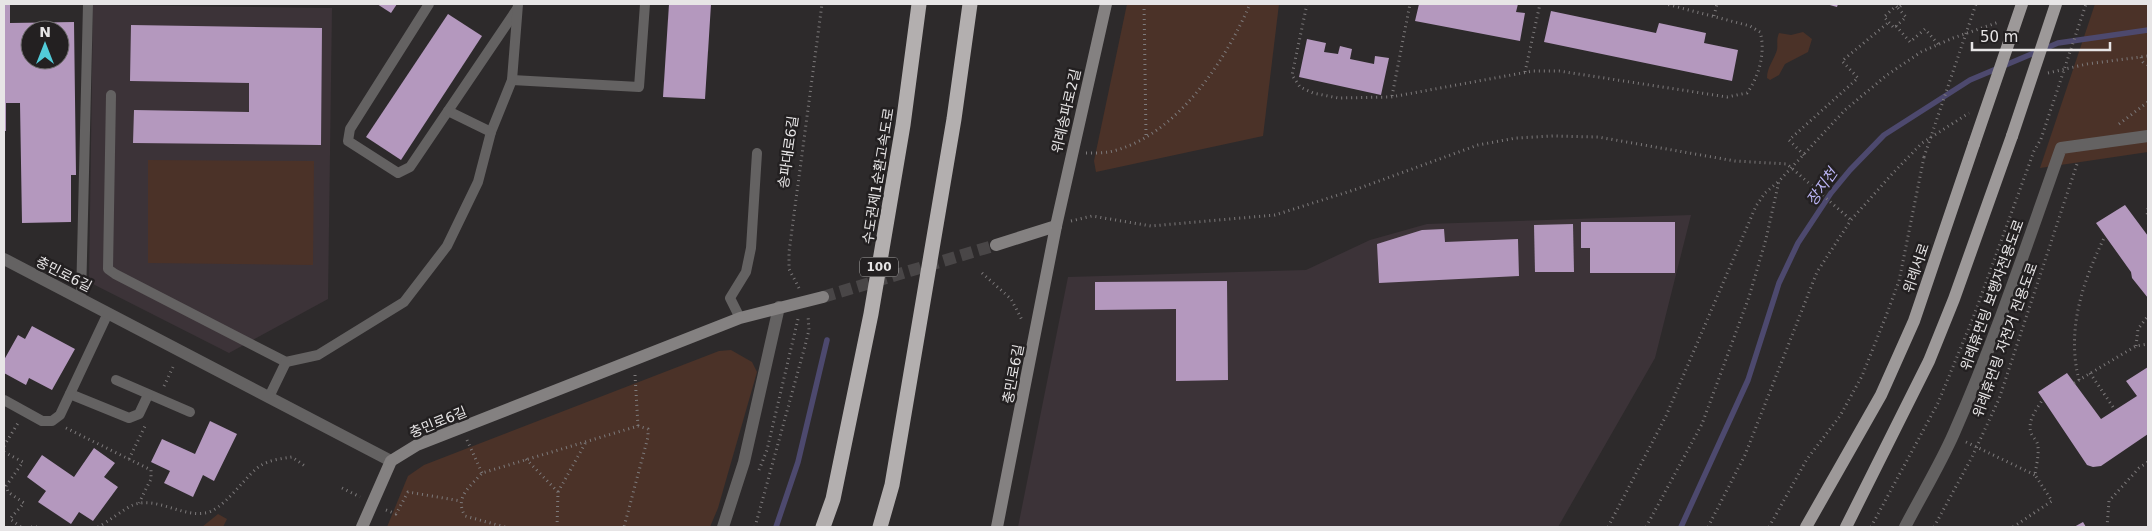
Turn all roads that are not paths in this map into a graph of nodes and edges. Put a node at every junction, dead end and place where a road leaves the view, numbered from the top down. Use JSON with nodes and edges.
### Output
{"nodes":[{"id":1,"x":88,"y":4,"type":"edge"},
{"id":2,"x":429,"y":4,"type":"edge"},
{"id":3,"x":645,"y":4,"type":"edge"},
{"id":4,"x":919,"y":4,"type":"edge"},
{"id":5,"x":970,"y":4,"type":"edge"},
{"id":6,"x":1106,"y":4,"type":"edge"},
{"id":7,"x":2022,"y":4,"type":"edge"},
{"id":8,"x":2056,"y":4,"type":"edge"},
{"id":9,"x":518,"y":5,"type":"edge"},
{"id":10,"x":512,"y":80,"type":"junction"},
{"id":11,"x":111,"y":96,"type":"dead end"},
{"id":12,"x":448,"y":111,"type":"junction"},
{"id":13,"x":491,"y":132,"type":"junction"},
{"id":14,"x":2148,"y":136,"type":"edge"},
{"id":15,"x":758,"y":153,"type":"dead end"},
{"id":16,"x":1056,"y":226,"type":"junction"},
{"id":17,"x":996,"y":245,"type":"tunnel mouth"},
{"id":18,"x":4,"y":259,"type":"edge"},
{"id":19,"x":823,"y":297,"type":"tunnel mouth"},
{"id":20,"x":81,"y":300,"type":"junction"},
{"id":21,"x":779,"y":307,"type":"junction"},
{"id":22,"x":108,"y":313,"type":"junction"},
{"id":23,"x":740,"y":318,"type":"junction"},
{"id":24,"x":286,"y":362,"type":"junction"},
{"id":25,"x":116,"y":380,"type":"dead end"},
{"id":26,"x":70,"y":394,"type":"junction"},
{"id":27,"x":153,"y":397,"type":"junction"},
{"id":28,"x":269,"y":397,"type":"junction"},
{"id":29,"x":4,"y":400,"type":"edge"},
{"id":30,"x":190,"y":412,"type":"dead end"},
{"id":31,"x":391,"y":461,"type":"junction"},
{"id":32,"x":362,"y":527,"type":"edge"},
{"id":33,"x":723,"y":527,"type":"edge"},
{"id":34,"x":823,"y":527,"type":"edge"},
{"id":35,"x":880,"y":527,"type":"edge"},
{"id":36,"x":997,"y":527,"type":"edge"},
{"id":37,"x":1806,"y":527,"type":"edge"},
{"id":38,"x":1846,"y":527,"type":"edge"},
{"id":39,"x":1905,"y":527,"type":"edge"}],
"edges":[{"from":1,"to":20,"type":"lane"},
{"from":2,"to":12,"type":"lane"},
{"from":3,"to":10,"type":"lane"},
{"from":4,"to":34,"type":"highway","name":"수도권제1순환고속도로","number":"100"},
{"from":5,"to":35,"type":"highway"},
{"from":6,"to":16,"type":"street","name":"위례송파로2길"},
{"from":7,"to":37,"type":"main road","name":"위례서로","bridge":true},
{"from":8,"to":38,"type":"main road","bridge":true},
{"from":9,"to":10,"type":"lane"},
{"from":9,"to":12,"type":"lane"},
{"from":10,"to":13,"type":"lane"},
{"from":11,"to":24,"type":"lane"},
{"from":12,"to":13,"type":"lane"},
{"from":13,"to":24,"type":"lane"},
{"from":14,"to":39,"type":"street","name":"위례휴먼링 보행자전용도로"},
{"from":15,"to":23,"type":"lane"},
{"from":16,"to":17,"type":"street"},
{"from":16,"to":36,"type":"street","name":"충민로6길"},
{"from":18,"to":20,"type":"street","name":"충민로6길"},
{"from":19,"to":21,"type":"street","name":"충민로6길"},
{"from":20,"to":22,"type":"street","name":"충민로6길"},
{"from":21,"to":23,"type":"street","name":"충민로6길"},
{"from":21,"to":33,"type":"street"},
{"from":22,"to":26,"type":"lane"},
{"from":22,"to":28,"type":"street","name":"충민로6길"},
{"from":23,"to":31,"type":"street","name":"충민로6길"},
{"from":24,"to":28,"type":"lane"},
{"from":25,"to":27,"type":"lane"},
{"from":26,"to":27,"type":"lane"},
{"from":26,"to":29,"type":"lane"},
{"from":27,"to":30,"type":"lane"},
{"from":28,"to":31,"type":"street","name":"충민로6길"},
{"from":31,"to":32,"type":"street"}]}
